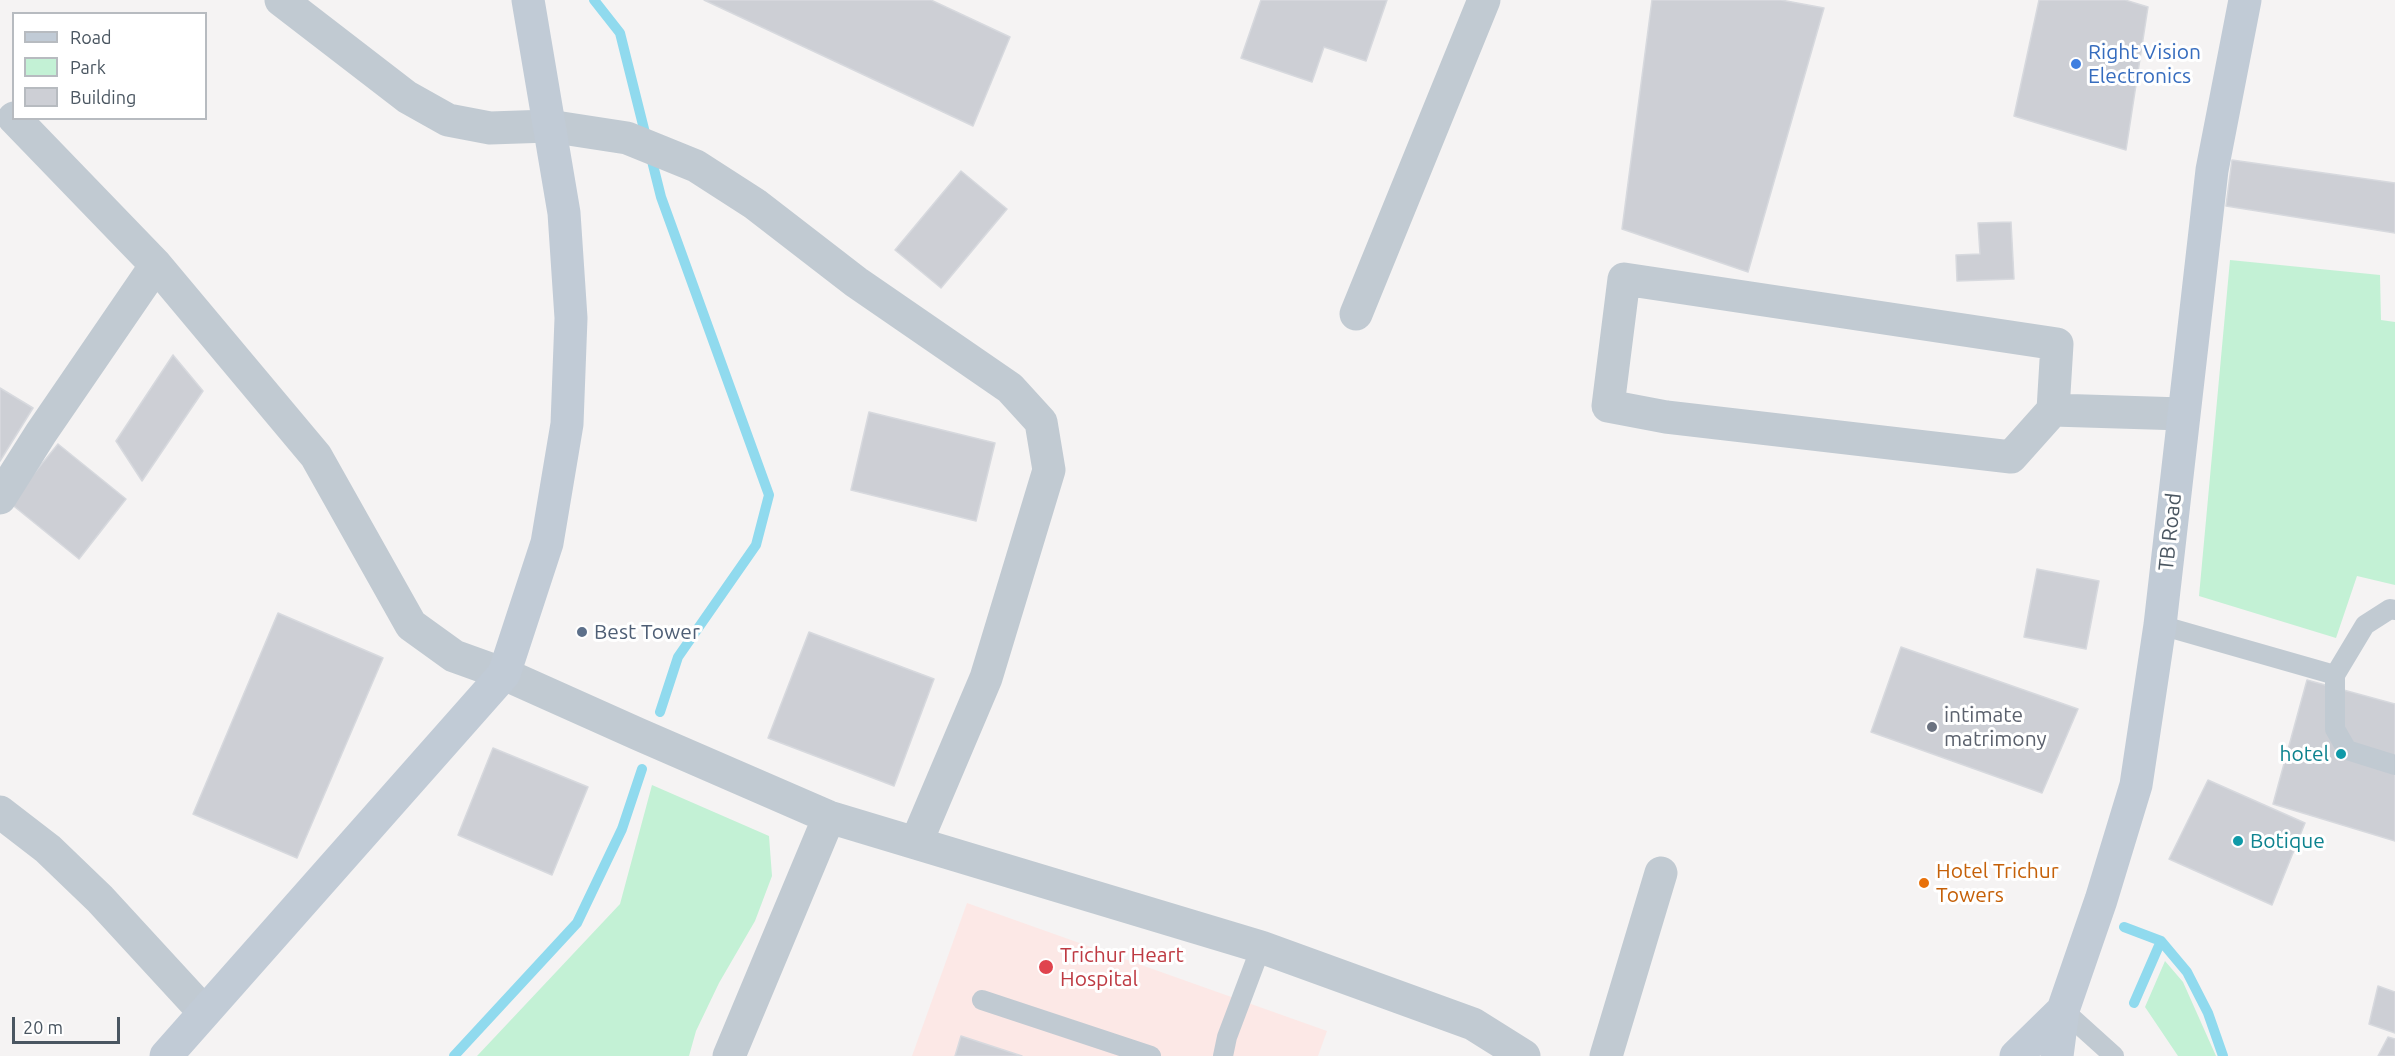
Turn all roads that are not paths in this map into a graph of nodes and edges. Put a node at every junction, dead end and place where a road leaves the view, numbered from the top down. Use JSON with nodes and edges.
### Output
{"nodes":[{"id":1,"x":280,"y":0,"type":"edge"},
{"id":2,"x":528,"y":0,"type":"edge"},
{"id":3,"x":1484,"y":0,"type":"edge"},
{"id":4,"x":2245,"y":0,"type":"edge"},
{"id":5,"x":0,"y":104,"type":"edge"},
{"id":6,"x":12,"y":116,"type":"edge"},
{"id":7,"x":16,"y":120,"type":"edge"},
{"id":8,"x":549,"y":126,"type":"junction"},
{"id":9,"x":156,"y":265,"type":"junction"},
{"id":10,"x":1356,"y":314,"type":"dead end"},
{"id":11,"x":2053,"y":410,"type":"junction"},
{"id":12,"x":2183,"y":414,"type":"junction"},
{"id":13,"x":0,"y":498,"type":"edge"},
{"id":14,"x":2395,"y":610,"type":"edge"},
{"id":15,"x":2160,"y":625,"type":"junction"},
{"id":16,"x":504,"y":674,"type":"junction"},
{"id":17,"x":2335,"y":675,"type":"junction"},
{"id":18,"x":2395,"y":765,"type":"edge"},
{"id":19,"x":0,"y":812,"type":"edge"},
{"id":20,"x":829,"y":817,"type":"junction"},
{"id":21,"x":916,"y":843,"type":"junction"},
{"id":22,"x":1661,"y":873,"type":"dead end"},
{"id":23,"x":1262,"y":947,"type":"junction"},
{"id":24,"x":982,"y":1000,"type":"dead end"},
{"id":25,"x":2063,"y":1010,"type":"junction"},
{"id":26,"x":204,"y":1012,"type":"junction"},
{"id":27,"x":166,"y":1056,"type":"edge"},
{"id":28,"x":729,"y":1056,"type":"edge"},
{"id":29,"x":1151,"y":1056,"type":"edge"},
{"id":30,"x":1222,"y":1056,"type":"edge"},
{"id":31,"x":1524,"y":1056,"type":"edge"},
{"id":32,"x":1606,"y":1056,"type":"edge"},
{"id":33,"x":2016,"y":1056,"type":"edge"},
{"id":34,"x":2057,"y":1056,"type":"edge"},
{"id":35,"x":2114,"y":1056,"type":"edge"}],
"edges":[{"from":1,"to":8,"type":"street"},
{"from":2,"to":8,"type":"main road"},
{"from":3,"to":10,"type":"street"},
{"from":4,"to":12,"type":"main road","name":"TB Road"},
{"from":5,"to":6,"type":"street"},
{"from":7,"to":9,"type":"street"},
{"from":8,"to":16,"type":"main road"},
{"from":8,"to":21,"type":"street"},
{"from":9,"to":13,"type":"street"},
{"from":9,"to":16,"type":"street"},
{"from":11,"to":11,"type":"street"},
{"from":11,"to":12,"type":"street"},
{"from":12,"to":15,"type":"main road","name":"TB Road"},
{"from":14,"to":17,"type":"lane"},
{"from":15,"to":17,"type":"lane"},
{"from":15,"to":25,"type":"main road","name":"TB Road"},
{"from":16,"to":20,"type":"street"},
{"from":16,"to":26,"type":"main road"},
{"from":17,"to":18,"type":"lane"},
{"from":19,"to":26,"type":"street"},
{"from":20,"to":21,"type":"street"},
{"from":20,"to":28,"type":"street"},
{"from":21,"to":23,"type":"street"},
{"from":22,"to":32,"type":"street"},
{"from":23,"to":30,"type":"lane"},
{"from":23,"to":31,"type":"street"},
{"from":24,"to":29,"type":"lane"},
{"from":25,"to":33,"type":"main road"},
{"from":25,"to":34,"type":"main road","name":"TB Road"},
{"from":25,"to":35,"type":"lane"},
{"from":26,"to":27,"type":"main road"}]}
